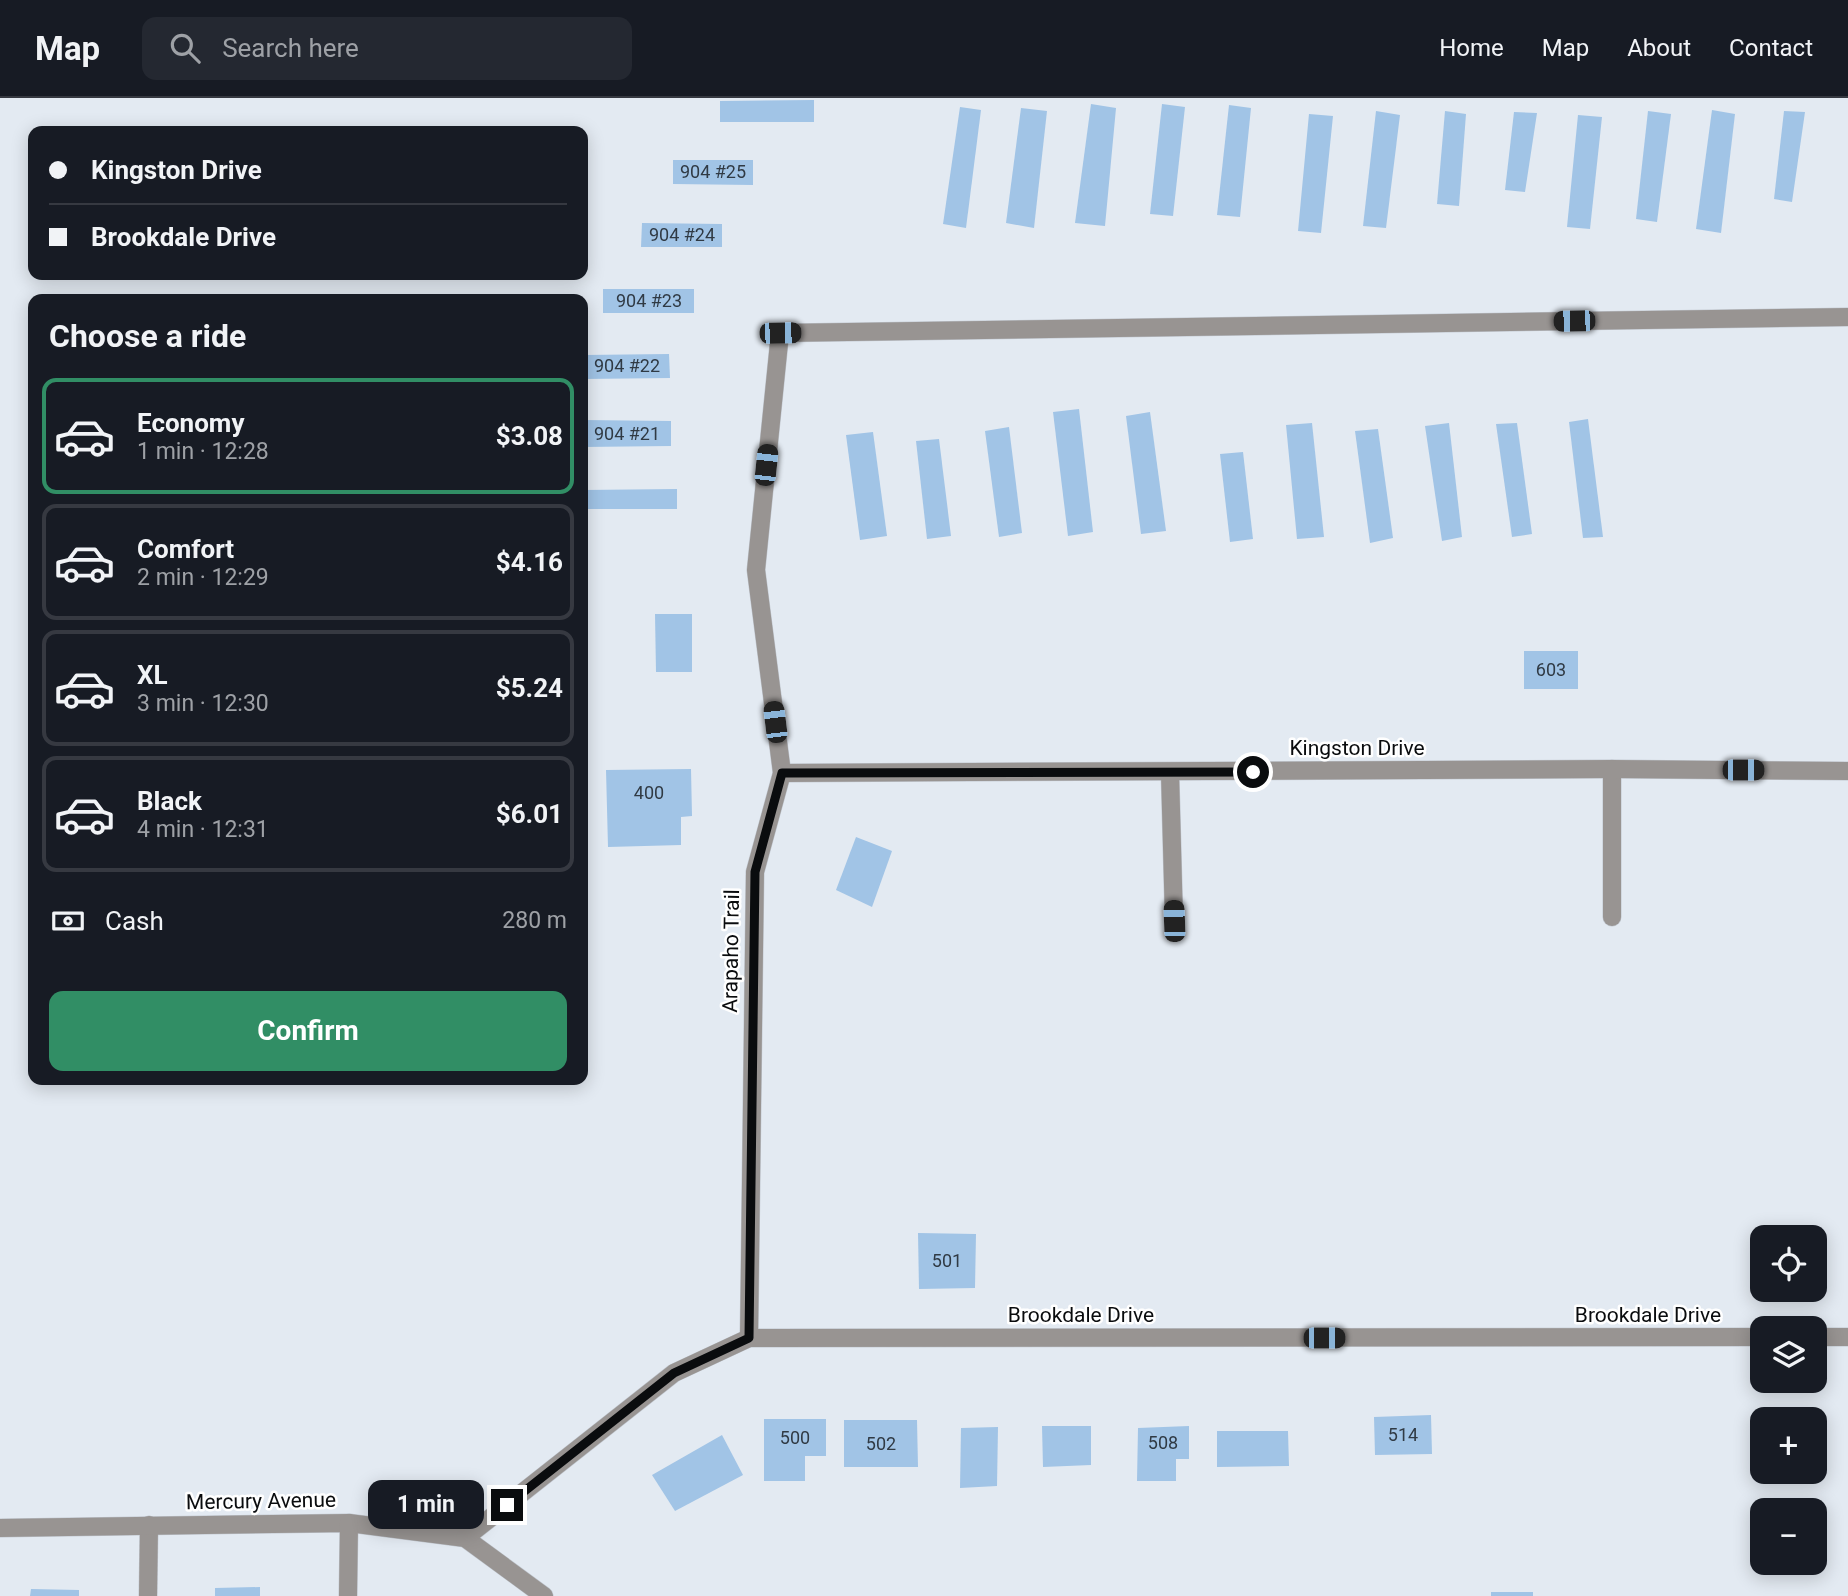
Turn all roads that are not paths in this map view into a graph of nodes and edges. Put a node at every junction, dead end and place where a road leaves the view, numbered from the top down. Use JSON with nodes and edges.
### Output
{"nodes":[{"id":1,"x":1848,"y":317,"type":"edge"},
{"id":2,"x":1612,"y":769,"type":"junction"},
{"id":3,"x":1848,"y":771,"type":"edge"},
{"id":4,"x":782,"y":773,"type":"junction"},
{"id":5,"x":1170,"y":773,"type":"junction"},
{"id":6,"x":1612,"y":917,"type":"dead end"},
{"id":7,"x":1174,"y":921,"type":"dead end"},
{"id":8,"x":1827,"y":1337,"type":"edge"},
{"id":9,"x":1848,"y":1337,"type":"edge"},
{"id":10,"x":749,"y":1338,"type":"junction"},
{"id":11,"x":1750,"y":1338,"type":"edge"},
{"id":12,"x":349,"y":1523,"type":"junction"},
{"id":13,"x":149,"y":1525,"type":"junction"},
{"id":14,"x":0,"y":1528,"type":"edge"},
{"id":15,"x":465,"y":1538,"type":"junction"},
{"id":16,"x":148,"y":1596,"type":"edge"},
{"id":17,"x":348,"y":1596,"type":"edge"},
{"id":18,"x":544,"y":1596,"type":"edge"}],
"edges":[{"from":1,"to":4,"type":"street","name":"Arapaho Trail"},
{"from":2,"to":3,"type":"street","name":"Kingston Drive"},
{"from":2,"to":5,"type":"street","name":"Kingston Drive"},
{"from":2,"to":6,"type":"street"},
{"from":4,"to":5,"type":"street","name":"Kingston Drive"},
{"from":4,"to":10,"type":"street","name":"Arapaho Trail"},
{"from":5,"to":7,"type":"street"},
{"from":8,"to":9,"type":"street"},
{"from":10,"to":11,"type":"street","name":"Brookdale Drive"},
{"from":10,"to":15,"type":"street","name":"Brookdale Drive"},
{"from":12,"to":13,"type":"street","name":"Mercury Avenue"},
{"from":12,"to":15,"type":"street","name":"Mercury Avenue"},
{"from":12,"to":17,"type":"street"},
{"from":13,"to":14,"type":"street","name":"Mercury Avenue"},
{"from":13,"to":16,"type":"street"},
{"from":15,"to":18,"type":"street","name":"Mercury Avenue"}]}
